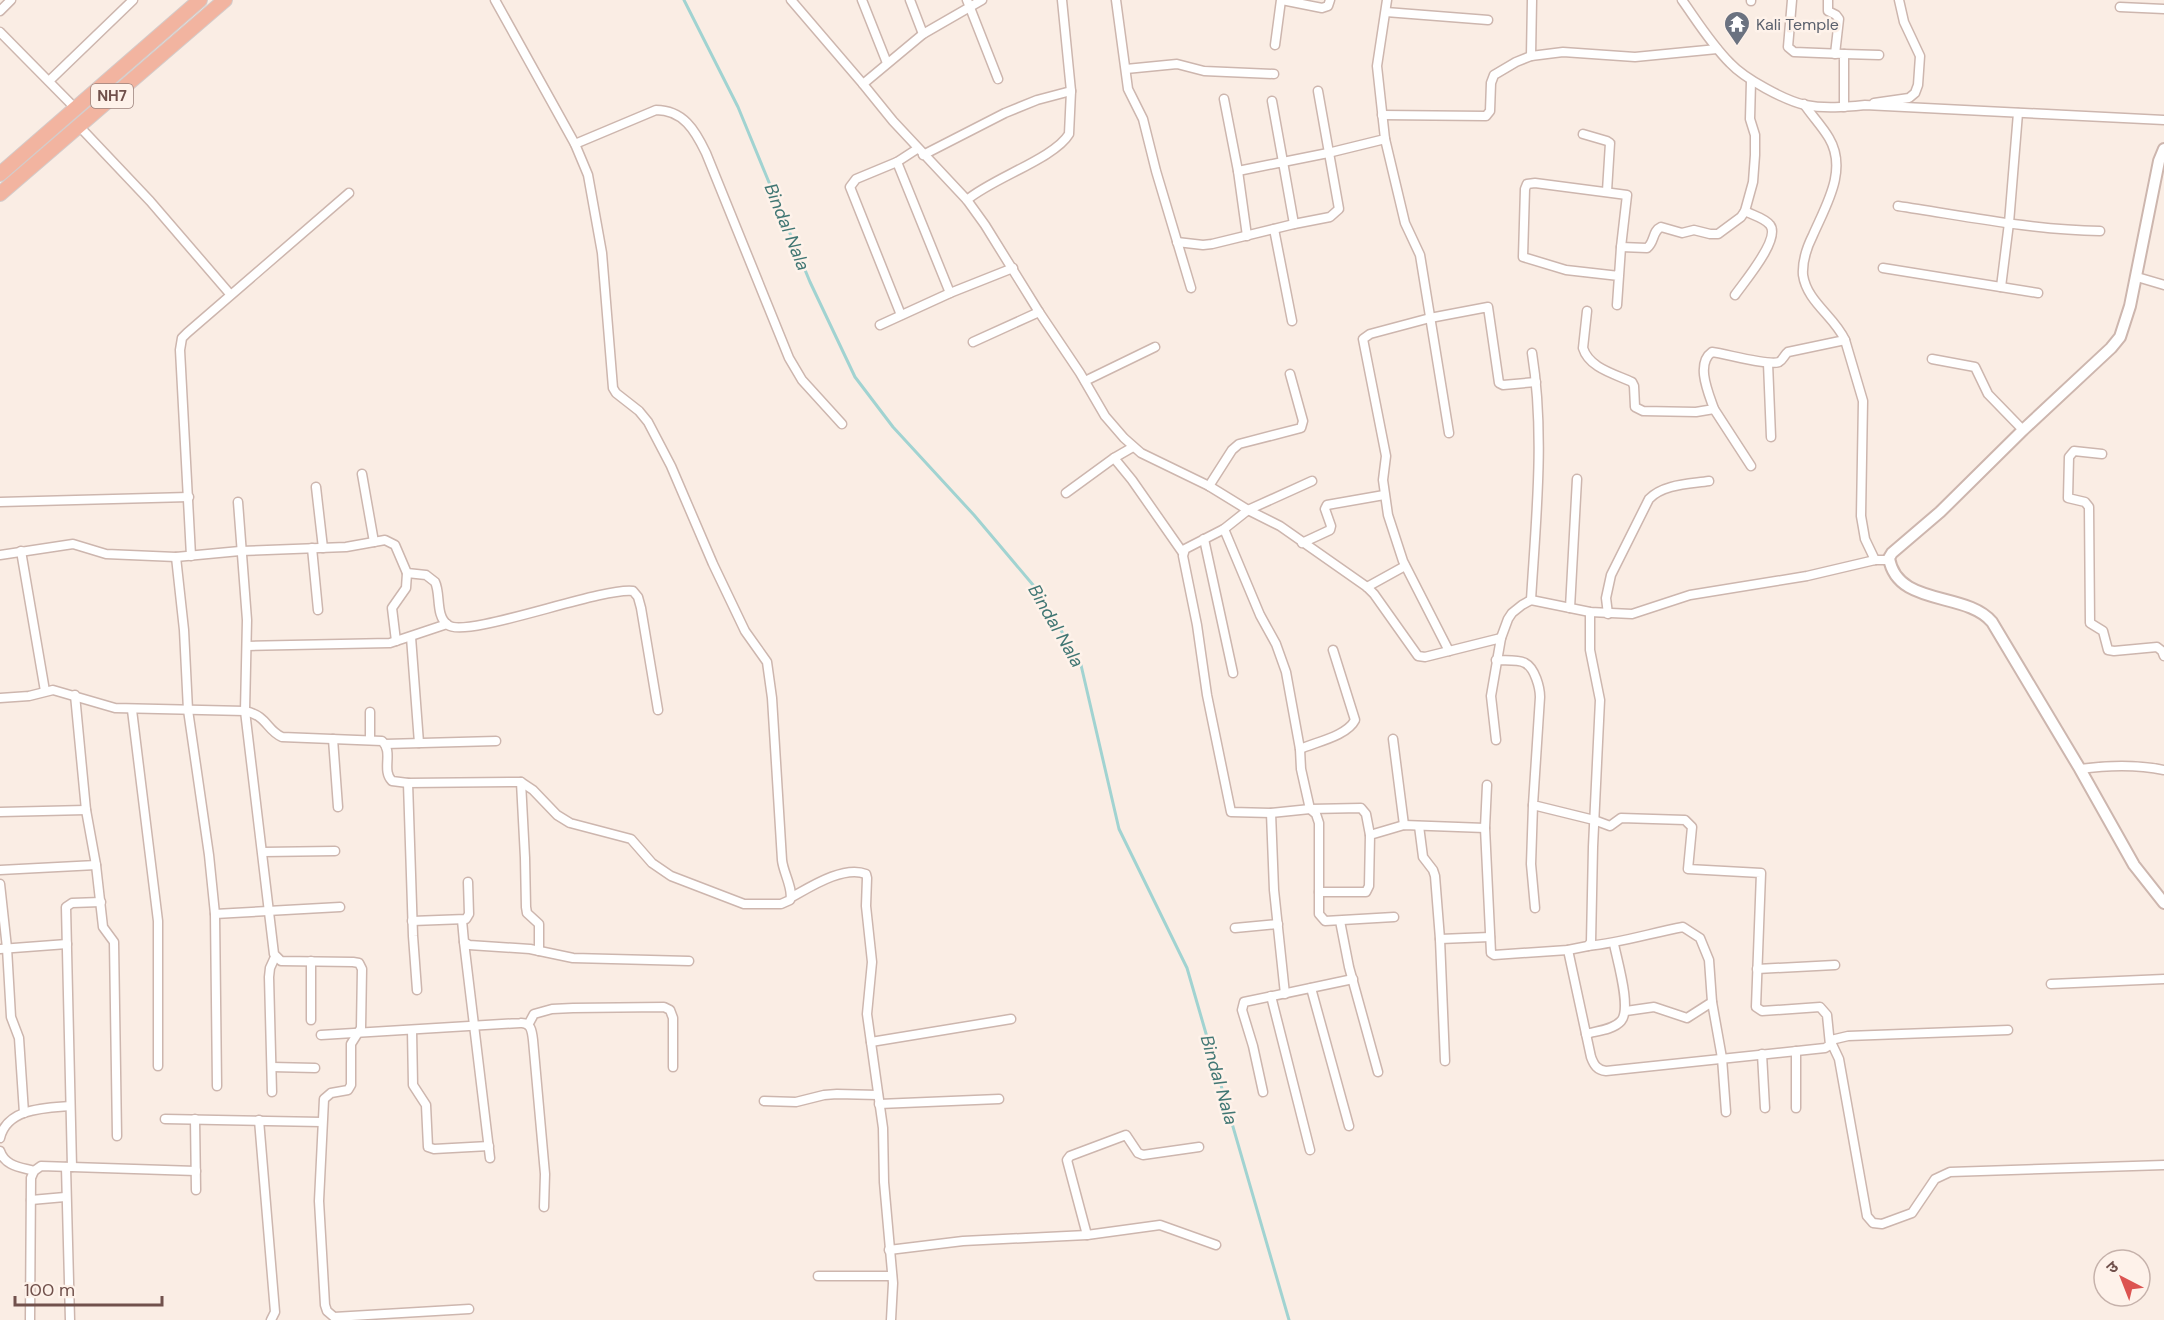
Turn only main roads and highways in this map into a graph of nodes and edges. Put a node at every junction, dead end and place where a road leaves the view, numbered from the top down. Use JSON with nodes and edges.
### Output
{"nodes":[{"id":1,"x":200,"y":0,"type":"edge"},
{"id":2,"x":225,"y":0,"type":"edge"},
{"id":3,"x":0,"y":174,"type":"edge"},
{"id":4,"x":0,"y":194,"type":"edge"}],
"edges":[{"from":1,"to":3,"type":"highway","number":"NH7"},
{"from":2,"to":4,"type":"highway","number":"NH7"}]}
